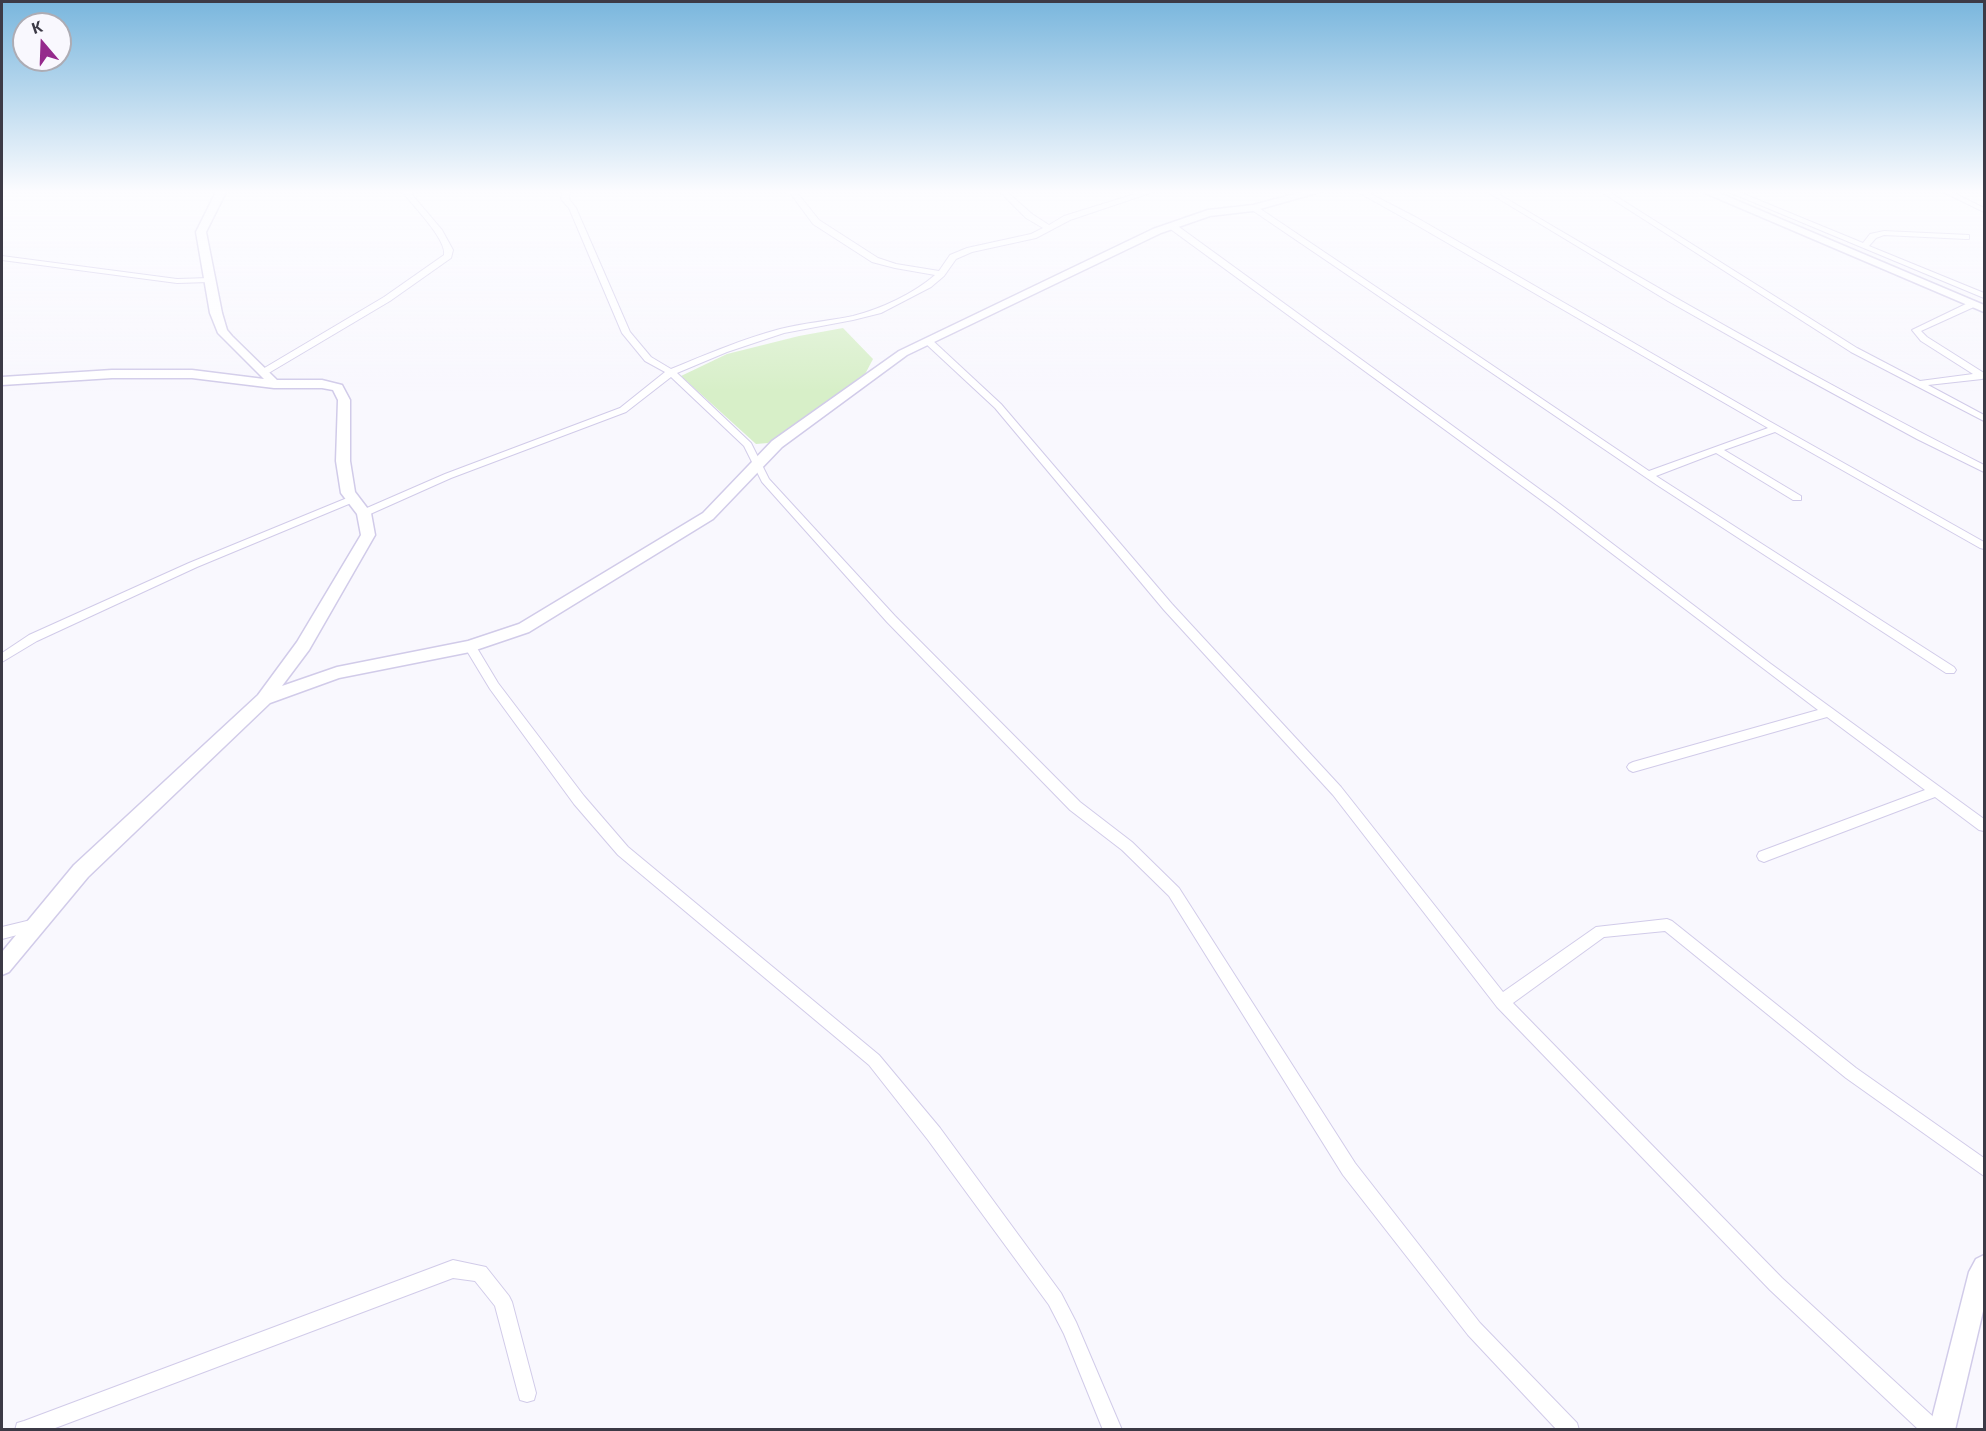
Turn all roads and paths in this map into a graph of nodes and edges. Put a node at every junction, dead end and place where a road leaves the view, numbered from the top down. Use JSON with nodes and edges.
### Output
{"nodes":[{"id":1,"x":204,"y":257,"type":"edge"},
{"id":2,"x":446,"y":257,"type":"edge"},
{"id":3,"x":593,"y":257,"type":"edge"},
{"id":4,"x":870,"y":257,"type":"edge"},
{"id":5,"x":954,"y":257,"type":"edge"},
{"id":6,"x":1102,"y":257,"type":"edge"},
{"id":7,"x":1214,"y":257,"type":"edge"},
{"id":8,"x":1325,"y":257,"type":"edge"},
{"id":9,"x":1478,"y":257,"type":"edge"},
{"id":10,"x":1599,"y":257,"type":"edge"},
{"id":11,"x":1707,"y":257,"type":"edge"},
{"id":12,"x":1862,"y":257,"type":"edge"},
{"id":13,"x":1885,"y":257,"type":"edge"},
{"id":14,"x":2,"y":258,"type":"edge"},
{"id":15,"x":941,"y":274,"type":"junction"},
{"id":16,"x":210,"y":280,"type":"junction"},
{"id":17,"x":1984,"y":298,"type":"edge"},
{"id":18,"x":1973,"y":304,"type":"junction"},
{"id":19,"x":1984,"y":309,"type":"edge"},
{"id":20,"x":928,"y":341,"type":"junction"},
{"id":21,"x":264,"y":372,"type":"junction"},
{"id":22,"x":671,"y":372,"type":"junction"},
{"id":23,"x":1983,"y":375,"type":"edge"},
{"id":24,"x":2,"y":381,"type":"edge"},
{"id":25,"x":274,"y":384,"type":"junction"},
{"id":26,"x":1916,"y":384,"type":"junction"},
{"id":27,"x":1984,"y":418,"type":"edge"},
{"id":28,"x":1776,"y":428,"type":"junction"},
{"id":29,"x":1717,"y":450,"type":"junction"},
{"id":30,"x":757,"y":464,"type":"junction"},
{"id":31,"x":1984,"y":469,"type":"edge"},
{"id":32,"x":1649,"y":475,"type":"junction"},
{"id":33,"x":352,"y":498,"type":"junction"},
{"id":34,"x":1797,"y":498,"type":"dead end"},
{"id":35,"x":364,"y":513,"type":"junction"},
{"id":36,"x":1984,"y":546,"type":"edge"},
{"id":37,"x":470,"y":646,"type":"junction"},
{"id":38,"x":2,"y":658,"type":"edge"},
{"id":39,"x":1950,"y":670,"type":"dead end"},
{"id":40,"x":264,"y":699,"type":"junction"},
{"id":41,"x":1828,"y":712,"type":"junction"},
{"id":42,"x":1633,"y":766,"type":"dead end"},
{"id":43,"x":1936,"y":791,"type":"junction"},
{"id":44,"x":1984,"y":826,"type":"edge"},
{"id":45,"x":1764,"y":856,"type":"dead end"},
{"id":46,"x":37,"y":924,"type":"junction"},
{"id":47,"x":2,"y":933,"type":"edge"},
{"id":48,"x":2,"y":966,"type":"edge"},
{"id":49,"x":1502,"y":1002,"type":"junction"},
{"id":50,"x":1984,"y":1168,"type":"edge"},
{"id":51,"x":1984,"y":1267,"type":"edge"},
{"id":52,"x":527,"y":1393,"type":"dead end"},
{"id":53,"x":24,"y":1430,"type":"edge"},
{"id":54,"x":1113,"y":1430,"type":"edge"},
{"id":55,"x":1570,"y":1430,"type":"edge"},
{"id":56,"x":1933,"y":1430,"type":"edge"},
{"id":57,"x":1942,"y":1430,"type":"edge"}],
"edges":[{"from":1,"to":16,"type":"street"},
{"from":2,"to":21,"type":"street"},
{"from":3,"to":22,"type":"street"},
{"from":4,"to":15,"type":"street"},
{"from":5,"to":15,"type":"street"},
{"from":6,"to":20,"type":"street"},
{"from":7,"to":41,"type":"street"},
{"from":8,"to":32,"type":"street"},
{"from":9,"to":28,"type":"street"},
{"from":10,"to":31,"type":"street"},
{"from":11,"to":26,"type":"street"},
{"from":12,"to":18,"type":"street"},
{"from":13,"to":17,"type":"street"},
{"from":14,"to":16,"type":"street"},
{"from":15,"to":22,"type":"street"},
{"from":16,"to":21,"type":"street"},
{"from":18,"to":19,"type":"street"},
{"from":18,"to":23,"type":"street"},
{"from":20,"to":30,"type":"street"},
{"from":20,"to":49,"type":"street"},
{"from":21,"to":25,"type":"street"},
{"from":22,"to":30,"type":"street"},
{"from":22,"to":35,"type":"street"},
{"from":23,"to":26,"type":"street"},
{"from":24,"to":25,"type":"street"},
{"from":25,"to":33,"type":"street"},
{"from":26,"to":27,"type":"street"},
{"from":28,"to":29,"type":"street"},
{"from":28,"to":36,"type":"street"},
{"from":29,"to":32,"type":"street"},
{"from":29,"to":34,"type":"street"},
{"from":30,"to":37,"type":"street"},
{"from":30,"to":55,"type":"street"},
{"from":32,"to":39,"type":"street"},
{"from":33,"to":35,"type":"street"},
{"from":33,"to":38,"type":"street"},
{"from":35,"to":40,"type":"street"},
{"from":37,"to":40,"type":"street"},
{"from":37,"to":54,"type":"street"},
{"from":40,"to":46,"type":"street"},
{"from":41,"to":42,"type":"street"},
{"from":41,"to":43,"type":"street"},
{"from":43,"to":44,"type":"street"},
{"from":43,"to":45,"type":"street"},
{"from":46,"to":47,"type":"street"},
{"from":46,"to":48,"type":"street"},
{"from":49,"to":50,"type":"street"},
{"from":49,"to":56,"type":"street"},
{"from":51,"to":57,"type":"street"},
{"from":52,"to":53,"type":"street"}]}
